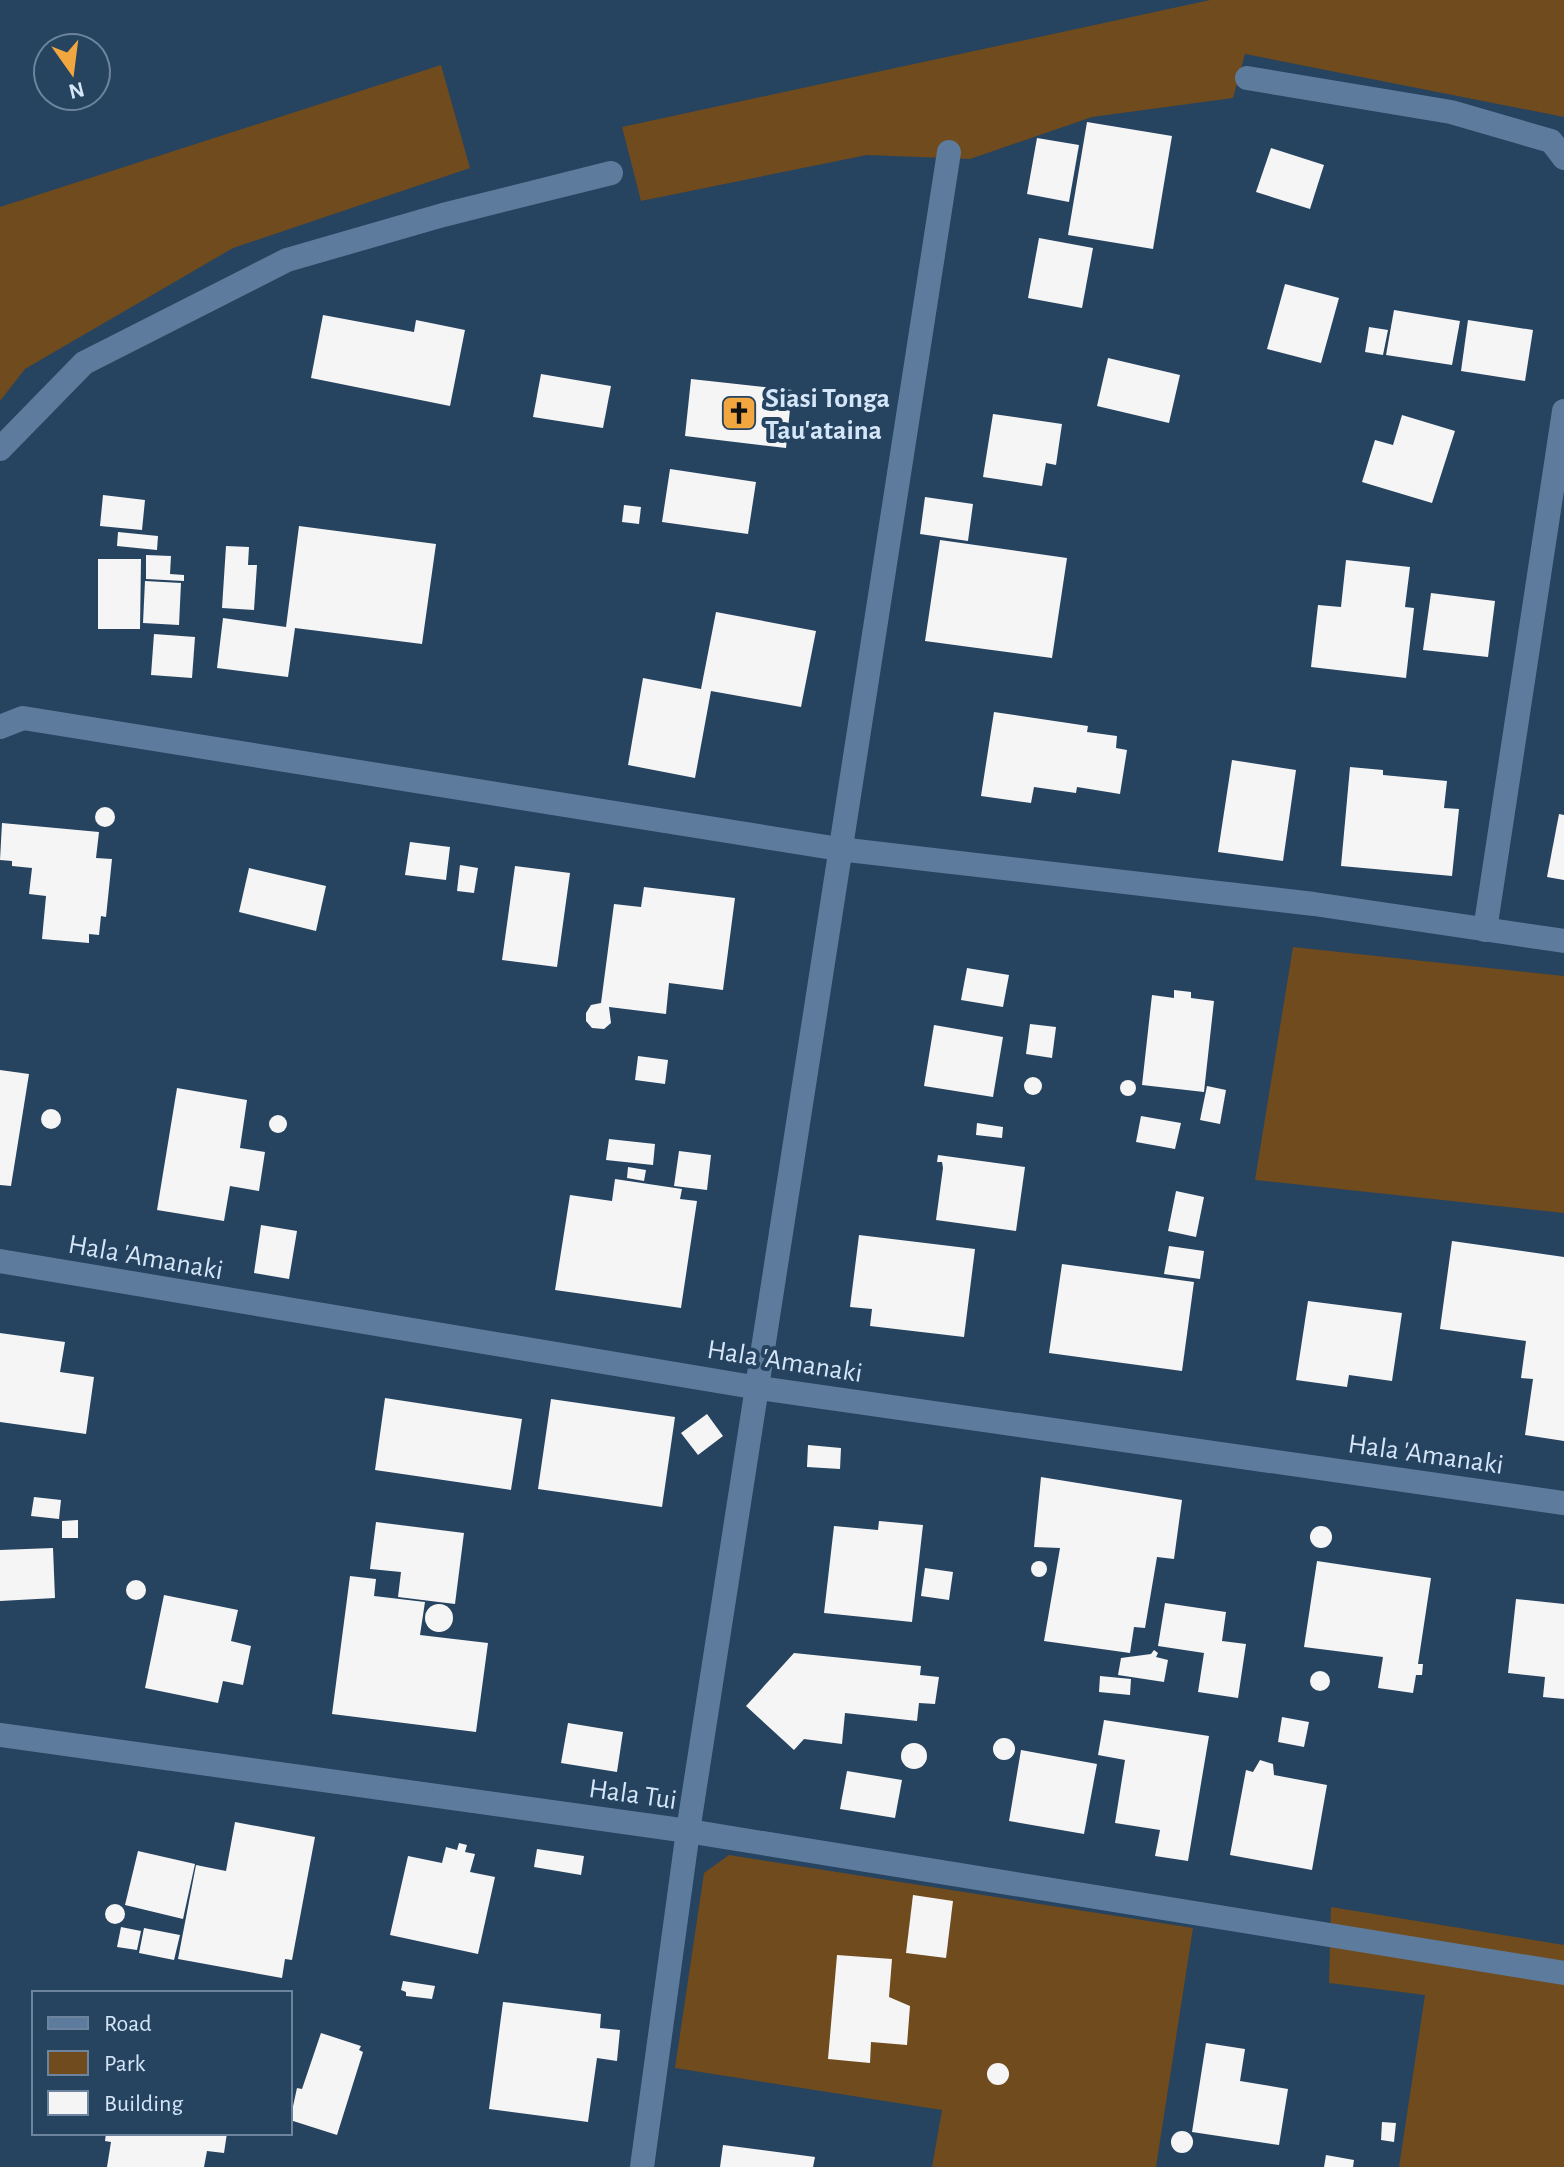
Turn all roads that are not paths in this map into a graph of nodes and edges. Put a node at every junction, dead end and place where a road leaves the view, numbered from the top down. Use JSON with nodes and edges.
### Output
{"nodes":[{"id":1,"x":1247,"y":78,"type":"dead end"},
{"id":2,"x":949,"y":152,"type":"dead end"},
{"id":3,"x":1564,"y":158,"type":"edge"},
{"id":4,"x":611,"y":173,"type":"dead end"},
{"id":5,"x":1564,"y":411,"type":"edge"},
{"id":6,"x":0,"y":449,"type":"edge"},
{"id":7,"x":0,"y":727,"type":"edge"},
{"id":8,"x":839,"y":849,"type":"junction"},
{"id":9,"x":1485,"y":930,"type":"junction"},
{"id":10,"x":1564,"y":941,"type":"edge"},
{"id":11,"x":0,"y":1261,"type":"edge"},
{"id":12,"x":759,"y":1388,"type":"junction"},
{"id":13,"x":1564,"y":1503,"type":"edge"},
{"id":14,"x":0,"y":1735,"type":"edge"},
{"id":15,"x":688,"y":1831,"type":"junction"},
{"id":16,"x":1564,"y":1973,"type":"edge"},
{"id":17,"x":642,"y":2167,"type":"edge"}],
"edges":[{"from":1,"to":3,"type":"street"},
{"from":2,"to":8,"type":"street"},
{"from":4,"to":6,"type":"street"},
{"from":5,"to":9,"type":"street"},
{"from":7,"to":8,"type":"street"},
{"from":8,"to":9,"type":"street"},
{"from":8,"to":12,"type":"street"},
{"from":9,"to":10,"type":"street"},
{"from":11,"to":12,"type":"street","name":"Hala 'Amanaki"},
{"from":12,"to":13,"type":"street","name":"Hala 'Amanaki"},
{"from":12,"to":15,"type":"street"},
{"from":14,"to":15,"type":"street","name":"Hala Tui"},
{"from":15,"to":16,"type":"street","name":"Hala Tui"},
{"from":15,"to":17,"type":"street"}]}
